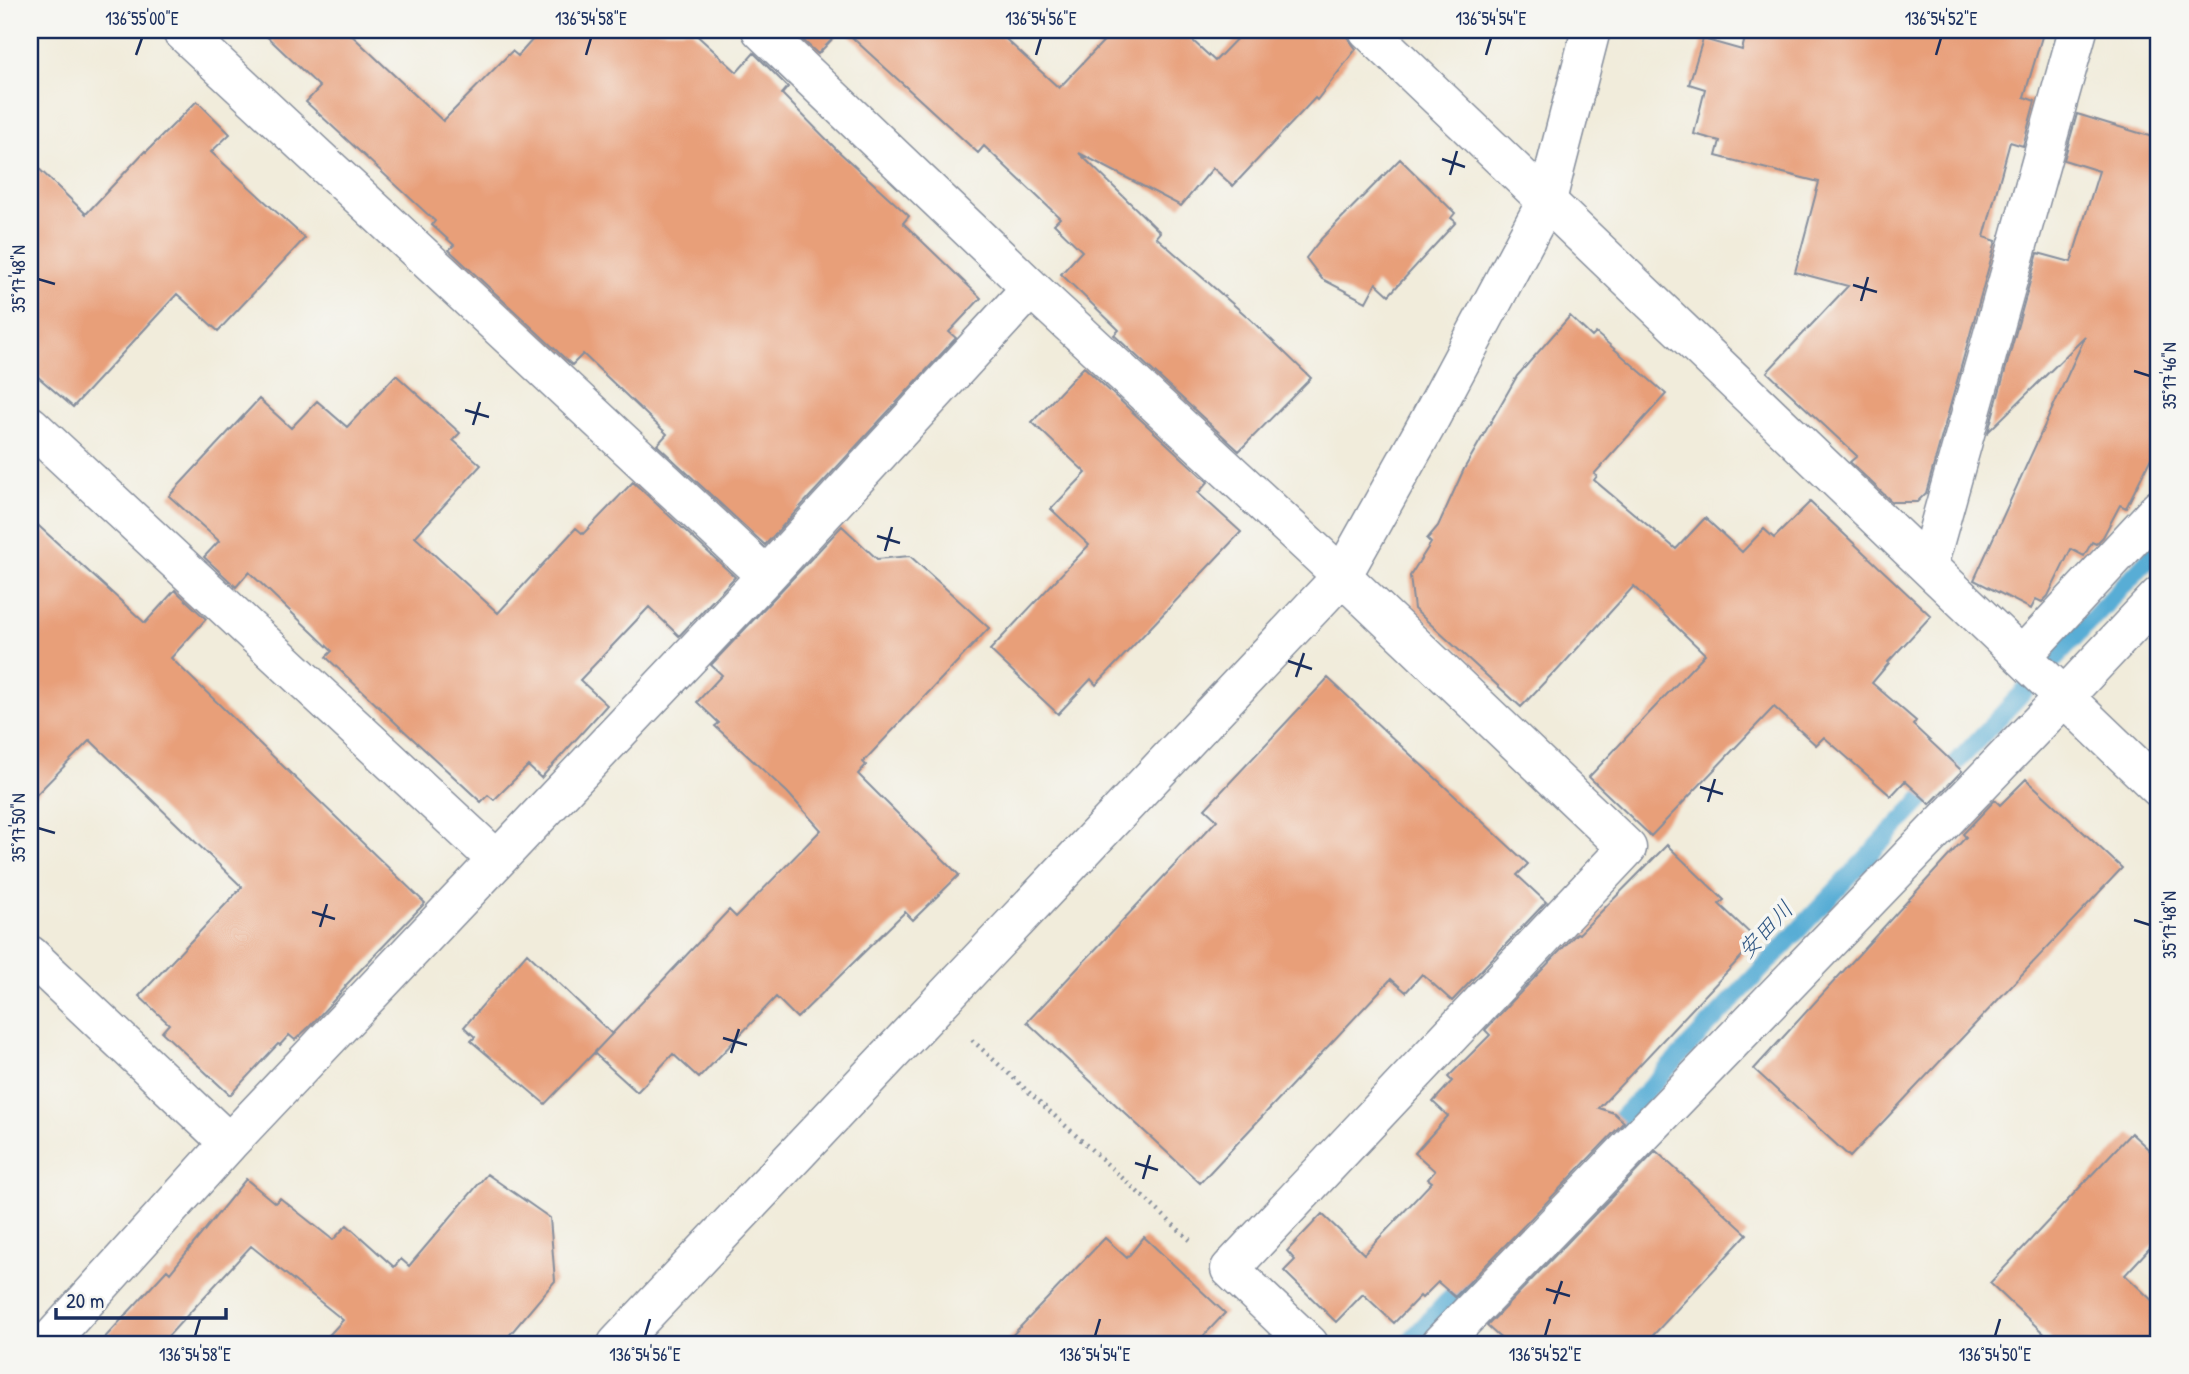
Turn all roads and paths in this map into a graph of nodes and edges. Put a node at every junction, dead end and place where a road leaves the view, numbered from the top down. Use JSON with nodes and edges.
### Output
{"nodes":[{"id":1,"x":181,"y":30,"type":"edge"},
{"id":2,"x":761,"y":30,"type":"edge"},
{"id":3,"x":1368,"y":30,"type":"edge"},
{"id":4,"x":1591,"y":30,"type":"edge"},
{"id":5,"x":2078,"y":30,"type":"edge"},
{"id":6,"x":1547,"y":201,"type":"junction"},
{"id":7,"x":1031,"y":288,"type":"junction"},
{"id":8,"x":30,"y":425,"type":"edge"},
{"id":9,"x":2159,"y":509,"type":"edge"},
{"id":10,"x":1928,"y":566,"type":"junction"},
{"id":11,"x":766,"y":576,"type":"junction"},
{"id":12,"x":1342,"y":576,"type":"junction"},
{"id":13,"x":2159,"y":596,"type":"edge"},
{"id":14,"x":2022,"y":656,"type":"junction"},
{"id":15,"x":2064,"y":697,"type":"junction"},
{"id":16,"x":2159,"y":788,"type":"edge"},
{"id":17,"x":497,"y":860,"type":"junction"},
{"id":18,"x":30,"y":955,"type":"edge"},
{"id":19,"x":935,"y":1006,"type":"junction"},
{"id":20,"x":229,"y":1143,"type":"junction"},
{"id":21,"x":1230,"y":1269,"type":"junction"},
{"id":22,"x":47,"y":1344,"type":"edge"},
{"id":23,"x":617,"y":1344,"type":"edge"},
{"id":24,"x":1310,"y":1344,"type":"edge"},
{"id":25,"x":1440,"y":1344,"type":"edge"}],
"edges":[{"from":1,"to":11,"type":"street"},
{"from":2,"to":7,"type":"street"},
{"from":3,"to":6,"type":"street"},
{"from":4,"to":6,"type":"street"},
{"from":5,"to":10,"type":"street"},
{"from":6,"to":10,"type":"street"},
{"from":6,"to":12,"type":"street"},
{"from":7,"to":11,"type":"street"},
{"from":7,"to":12,"type":"street"},
{"from":8,"to":17,"type":"street"},
{"from":9,"to":14,"type":"street"},
{"from":10,"to":14,"type":"street"},
{"from":11,"to":17,"type":"street"},
{"from":12,"to":19,"type":"street"},
{"from":12,"to":21,"type":"street"},
{"from":13,"to":15,"type":"street"},
{"from":14,"to":15,"type":"street"},
{"from":15,"to":16,"type":"street"},
{"from":15,"to":25,"type":"street"},
{"from":17,"to":20,"type":"street"},
{"from":18,"to":20,"type":"street"},
{"from":19,"to":21,"type":"path"},
{"from":19,"to":23,"type":"street"},
{"from":20,"to":22,"type":"street"},
{"from":21,"to":24,"type":"street"}]}
